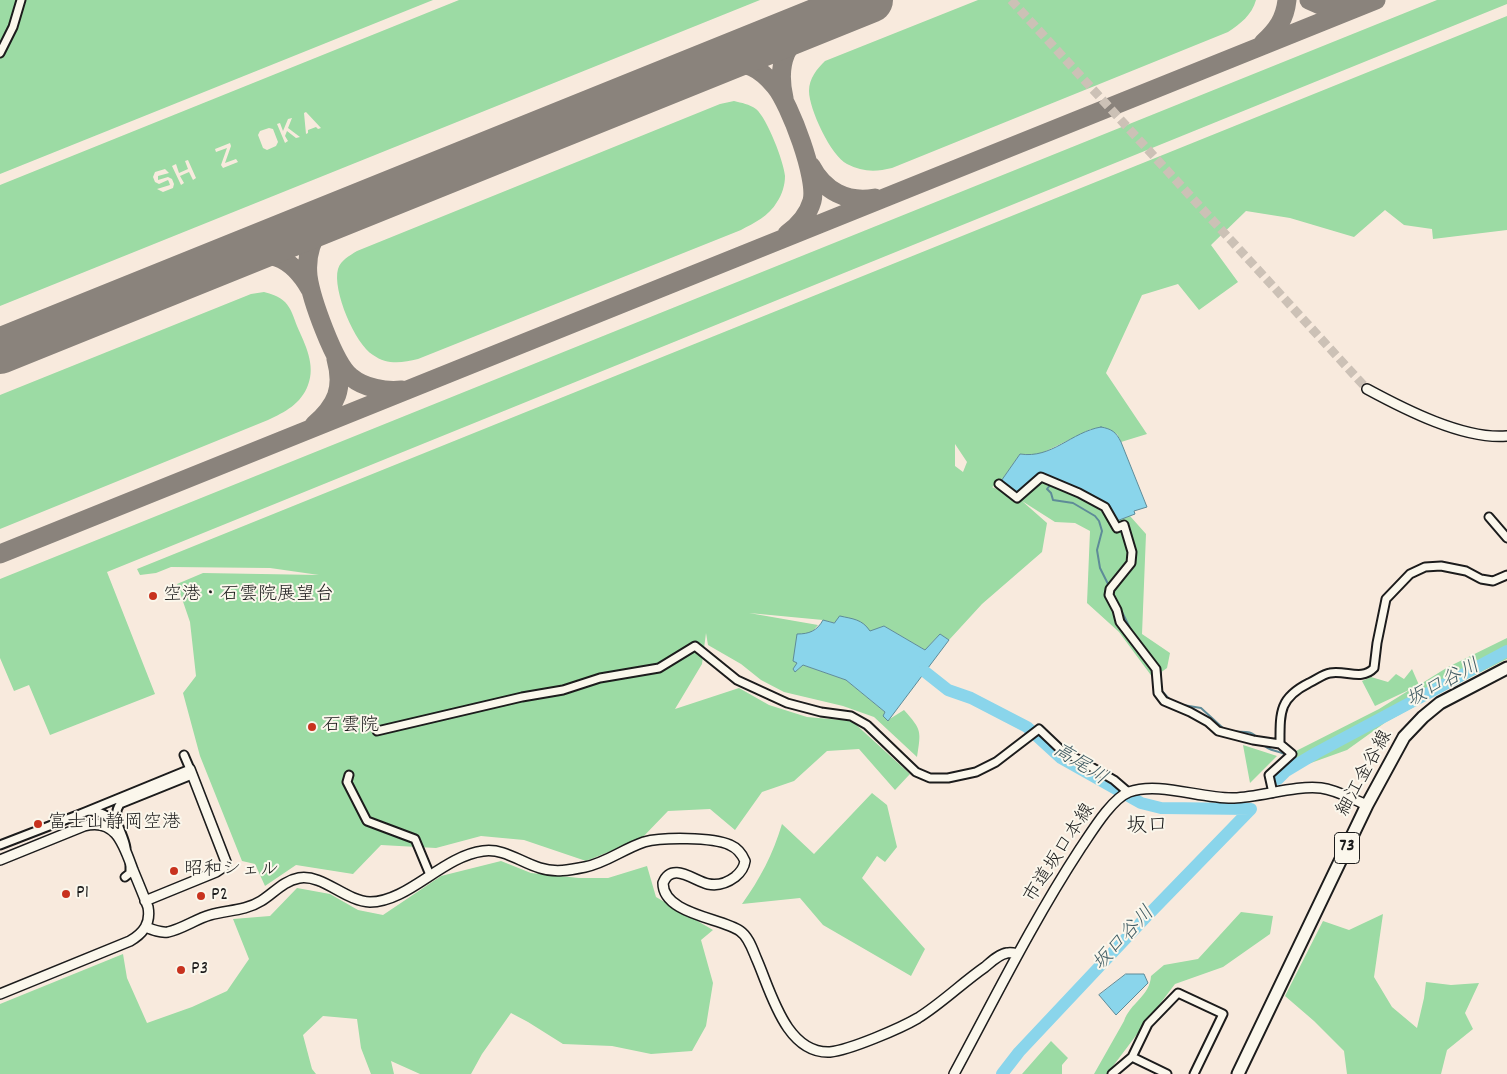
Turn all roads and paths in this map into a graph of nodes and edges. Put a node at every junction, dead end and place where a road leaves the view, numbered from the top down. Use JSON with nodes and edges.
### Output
{"nodes":[{"id":1,"x":21,"y":0,"type":"edge"},
{"id":2,"x":0,"y":53,"type":"edge"},
{"id":3,"x":1367,"y":389,"type":"tunnel mouth"},
{"id":4,"x":1507,"y":436,"type":"edge"},
{"id":5,"x":999,"y":484,"type":"dead end"},
{"id":6,"x":1489,"y":517,"type":"dead end"},
{"id":7,"x":1507,"y":538,"type":"edge"},
{"id":8,"x":1507,"y":575,"type":"edge"},
{"id":9,"x":1507,"y":668,"type":"edge"},
{"id":10,"x":377,"y":732,"type":"dead end"},
{"id":11,"x":1280,"y":744,"type":"junction"},
{"id":12,"x":184,"y":755,"type":"dead end"},
{"id":13,"x":191,"y":772,"type":"junction"},
{"id":14,"x":349,"y":776,"type":"dead end"},
{"id":15,"x":1128,"y":793,"type":"junction"},
{"id":16,"x":1273,"y":793,"type":"junction"},
{"id":17,"x":1367,"y":805,"type":"junction"},
{"id":18,"x":80,"y":814,"type":"junction"},
{"id":19,"x":119,"y":827,"type":"junction"},
{"id":20,"x":0,"y":845,"type":"edge"},
{"id":21,"x":129,"y":859,"type":"junction"},
{"id":22,"x":0,"y":860,"type":"edge"},
{"id":23,"x":430,"y":875,"type":"junction"},
{"id":24,"x":125,"y":877,"type":"dead end"},
{"id":25,"x":145,"y":901,"type":"junction"},
{"id":26,"x":146,"y":927,"type":"junction"},
{"id":27,"x":1018,"y":954,"type":"junction"},
{"id":28,"x":0,"y":994,"type":"edge"},
{"id":29,"x":1132,"y":1057,"type":"junction"},
{"id":30,"x":954,"y":1074,"type":"edge"},
{"id":31,"x":1112,"y":1074,"type":"edge"},
{"id":32,"x":1168,"y":1074,"type":"edge"},
{"id":33,"x":1194,"y":1074,"type":"edge"},
{"id":34,"x":1238,"y":1074,"type":"edge"}],
"edges":[{"from":1,"to":2,"type":"street"},
{"from":3,"to":4,"type":"street"},
{"from":5,"to":11,"type":"street"},
{"from":6,"to":7,"type":"street"},
{"from":8,"to":11,"type":"street"},
{"from":9,"to":17,"type":"main road","name":"細江金谷線","number":"73"},
{"from":10,"to":15,"type":"street"},
{"from":11,"to":16,"type":"street"},
{"from":12,"to":13,"type":"street"},
{"from":13,"to":18,"type":"street"},
{"from":13,"to":19,"type":"street"},
{"from":13,"to":25,"type":"street"},
{"from":14,"to":23,"type":"street"},
{"from":15,"to":16,"type":"street"},
{"from":15,"to":27,"type":"street","name":"市道坂口本線"},
{"from":16,"to":17,"type":"street"},
{"from":17,"to":34,"type":"main road","name":"細江金谷線","number":"73"},
{"from":18,"to":19,"type":"street"},
{"from":18,"to":20,"type":"street"},
{"from":19,"to":21,"type":"street"},
{"from":21,"to":22,"type":"street"},
{"from":21,"to":24,"type":"street"},
{"from":21,"to":25,"type":"street"},
{"from":23,"to":26,"type":"street"},
{"from":23,"to":27,"type":"street"},
{"from":25,"to":26,"type":"street"},
{"from":26,"to":28,"type":"street"},
{"from":27,"to":30,"type":"street","name":"市道坂口本線"},
{"from":29,"to":31,"type":"street"},
{"from":29,"to":32,"type":"street"},
{"from":29,"to":33,"type":"street"}]}
